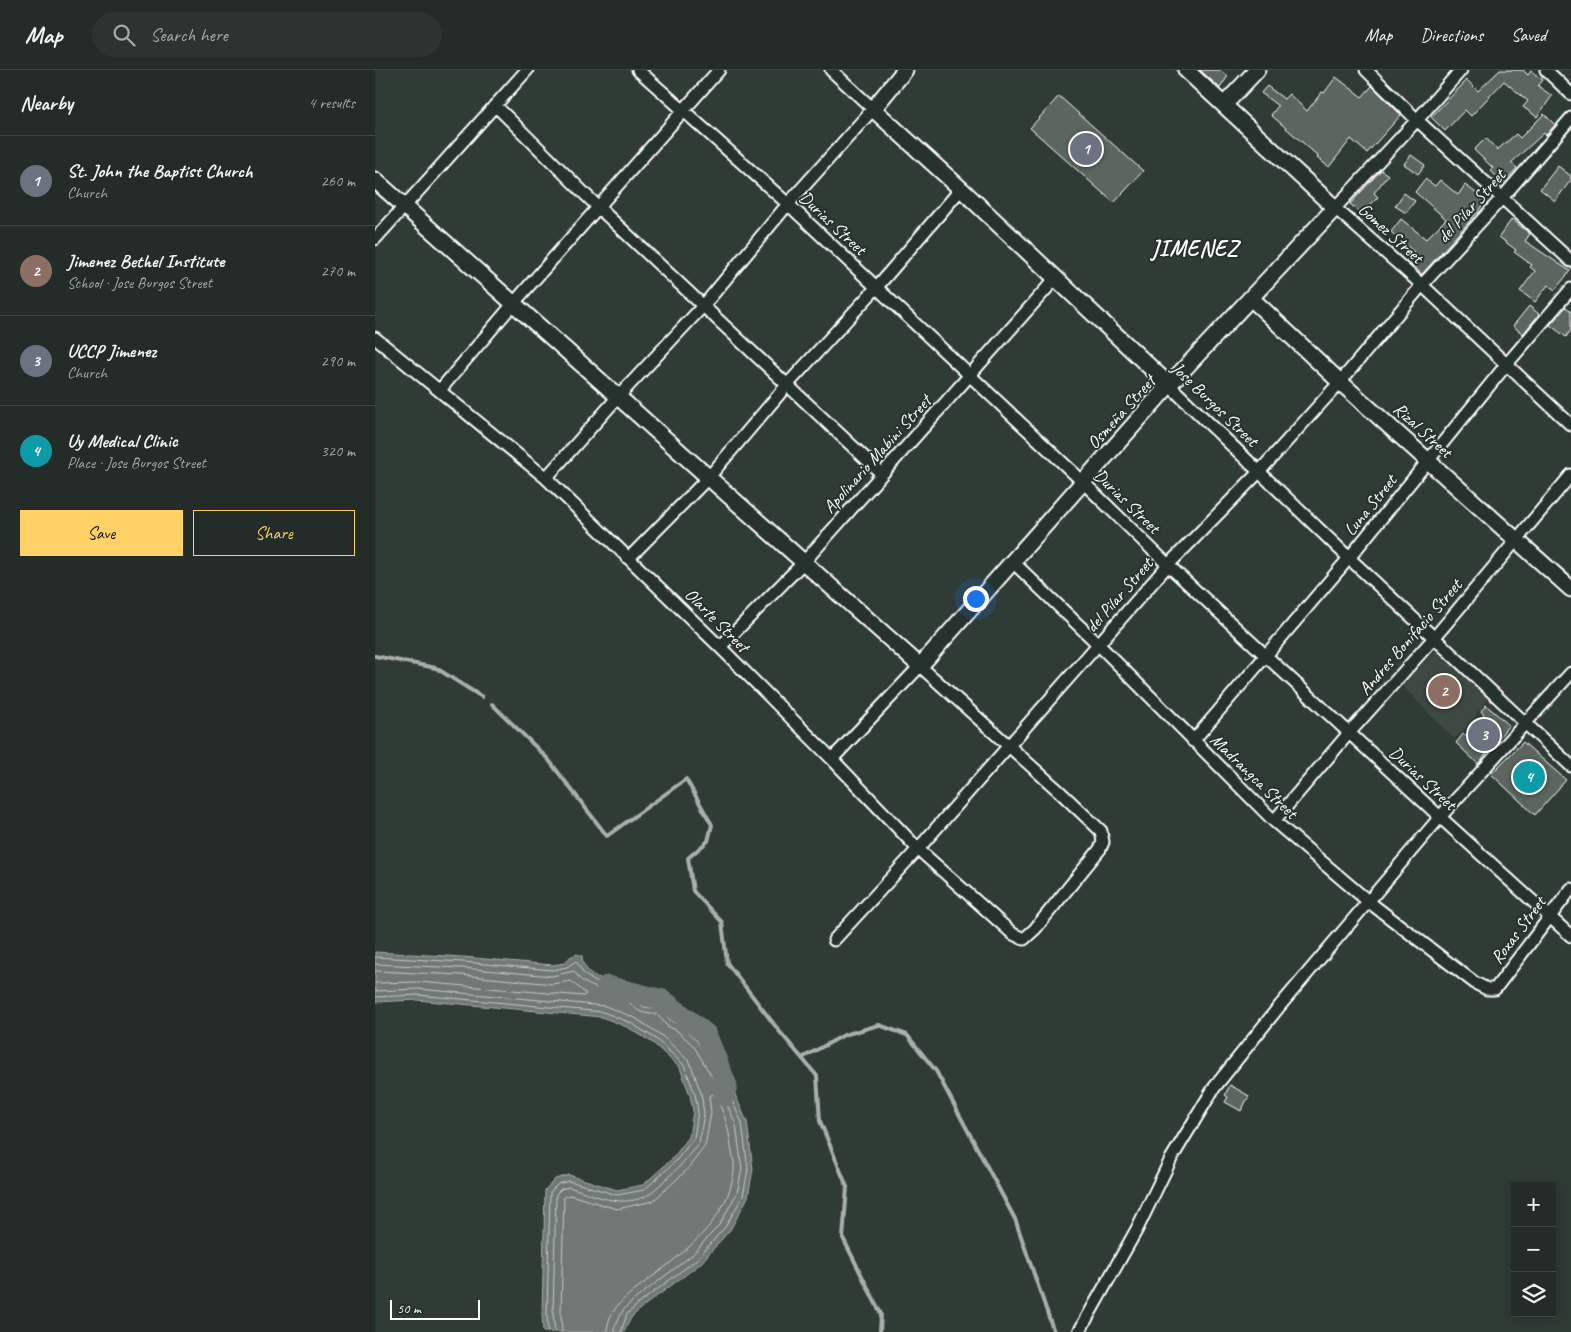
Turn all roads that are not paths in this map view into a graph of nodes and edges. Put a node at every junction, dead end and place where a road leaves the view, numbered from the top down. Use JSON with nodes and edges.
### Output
{"nodes":[{"id":1,"x":527,"y":70,"type":"edge"},
{"id":2,"x":637,"y":70,"type":"edge"},
{"id":3,"x":719,"y":70,"type":"edge"},
{"id":4,"x":831,"y":70,"type":"edge"},
{"id":5,"x":905,"y":70,"type":"edge"},
{"id":6,"x":1187,"y":70,"type":"edge"},
{"id":7,"x":1257,"y":70,"type":"edge"},
{"id":8,"x":1366,"y":70,"type":"edge"},
{"id":9,"x":1461,"y":70,"type":"edge"},
{"id":10,"x":1546,"y":70,"type":"edge"},
{"id":11,"x":1571,"y":94,"type":"edge"},
{"id":12,"x":1224,"y":105,"type":"junction"},
{"id":13,"x":495,"y":106,"type":"junction"},
{"id":14,"x":873,"y":109,"type":"junction"},
{"id":15,"x":683,"y":111,"type":"junction"},
{"id":16,"x":1571,"y":118,"type":"edge"},
{"id":17,"x":1417,"y":120,"type":"junction"},
{"id":18,"x":375,"y":180,"type":"edge"},
{"id":19,"x":961,"y":189,"type":"junction"},
{"id":20,"x":1503,"y":198,"type":"junction"},
{"id":21,"x":788,"y":204,"type":"junction"},
{"id":22,"x":405,"y":206,"type":"junction"},
{"id":23,"x":598,"y":207,"type":"junction"},
{"id":24,"x":1335,"y":208,"type":"junction"},
{"id":25,"x":375,"y":240,"type":"edge"},
{"id":26,"x":1571,"y":261,"type":"edge"},
{"id":27,"x":1055,"y":280,"type":"junction"},
{"id":28,"x":1422,"y":285,"type":"junction"},
{"id":29,"x":876,"y":288,"type":"junction"},
{"id":30,"x":1571,"y":289,"type":"edge"},
{"id":31,"x":1252,"y":299,"type":"junction"},
{"id":32,"x":513,"y":304,"type":"junction"},
{"id":33,"x":704,"y":305,"type":"junction"},
{"id":34,"x":375,"y":338,"type":"edge"},
{"id":35,"x":1506,"y":365,"type":"junction"},
{"id":36,"x":969,"y":377,"type":"junction"},
{"id":37,"x":1340,"y":382,"type":"junction"},
{"id":38,"x":787,"y":385,"type":"junction"},
{"id":39,"x":1169,"y":385,"type":"junction"},
{"id":40,"x":440,"y":390,"type":"junction"},
{"id":41,"x":618,"y":397,"type":"junction"},
{"id":42,"x":1571,"y":424,"type":"edge"},
{"id":43,"x":1429,"y":460,"type":"junction"},
{"id":44,"x":1259,"y":472,"type":"junction"},
{"id":45,"x":882,"y":474,"type":"junction"},
{"id":46,"x":1571,"y":475,"type":"edge"},
{"id":47,"x":546,"y":478,"type":"junction"},
{"id":48,"x":708,"y":478,"type":"junction"},
{"id":49,"x":1083,"y":482,"type":"junction"},
{"id":50,"x":1517,"y":540,"type":"junction"},
{"id":51,"x":629,"y":558,"type":"junction"},
{"id":52,"x":1349,"y":558,"type":"junction"},
{"id":53,"x":804,"y":562,"type":"junction"},
{"id":54,"x":1013,"y":562,"type":"junction"},
{"id":55,"x":1168,"y":565,"type":"junction"},
{"id":56,"x":1571,"y":589,"type":"edge"},
{"id":57,"x":1434,"y":638,"type":"junction"},
{"id":58,"x":1099,"y":645,"type":"junction"},
{"id":59,"x":720,"y":647,"type":"junction"},
{"id":60,"x":1265,"y":656,"type":"junction"},
{"id":61,"x":920,"y":666,"type":"junction"},
{"id":62,"x":1571,"y":673,"type":"edge"},
{"id":63,"x":1525,"y":724,"type":"junction"},
{"id":64,"x":1349,"y":733,"type":"junction"},
{"id":65,"x":1193,"y":741,"type":"junction"},
{"id":66,"x":1008,"y":746,"type":"junction"},
{"id":67,"x":832,"y":759,"type":"junction"},
{"id":68,"x":1571,"y":766,"type":"edge"},
{"id":69,"x":1439,"y":817,"type":"junction"},
{"id":70,"x":1274,"y":821,"type":"junction"},
{"id":71,"x":918,"y":849,"type":"junction"},
{"id":72,"x":1571,"y":889,"type":"edge"},
{"id":73,"x":1369,"y":902,"type":"junction"},
{"id":74,"x":1550,"y":917,"type":"junction"},
{"id":75,"x":1571,"y":936,"type":"edge"},
{"id":76,"x":834,"y":940,"type":"dead end"},
{"id":77,"x":1491,"y":990,"type":"joint"},
{"id":78,"x":1079,"y":1332,"type":"edge"}],
"edges":[{"from":1,"to":13,"type":"street"},
{"from":2,"to":15,"type":"street","name":"Durias Street"},
{"from":3,"to":15,"type":"street"},
{"from":4,"to":14,"type":"street","name":"Jose Burgos Street"},
{"from":5,"to":14,"type":"street"},
{"from":6,"to":12,"type":"street","name":"Gomez Street"},
{"from":7,"to":12,"type":"street"},
{"from":8,"to":17,"type":"street"},
{"from":9,"to":17,"type":"street","name":"Osmeña Street"},
{"from":10,"to":11,"type":"street"},
{"from":12,"to":24,"type":"street","name":"Gomez Street"},
{"from":13,"to":22,"type":"street"},
{"from":13,"to":23,"type":"street"},
{"from":14,"to":19,"type":"street","name":"Jose Burgos Street"},
{"from":14,"to":21,"type":"street"},
{"from":15,"to":21,"type":"street","name":"Durias Street"},
{"from":15,"to":23,"type":"street"},
{"from":16,"to":20,"type":"street","name":"del Pilar Street"},
{"from":17,"to":20,"type":"street"},
{"from":17,"to":24,"type":"street","name":"Osmeña Street"},
{"from":18,"to":22,"type":"street"},
{"from":19,"to":27,"type":"street","name":"Jose Burgos Street"},
{"from":19,"to":29,"type":"street"},
{"from":20,"to":26,"type":"street"},
{"from":20,"to":28,"type":"street","name":"del Pilar Street"},
{"from":21,"to":29,"type":"street","name":"Durias Street"},
{"from":21,"to":33,"type":"street"},
{"from":22,"to":25,"type":"street"},
{"from":22,"to":32,"type":"street"},
{"from":23,"to":32,"type":"street"},
{"from":23,"to":33,"type":"street"},
{"from":24,"to":28,"type":"street","name":"Gomez Street"},
{"from":24,"to":31,"type":"street","name":"Osmeña Street"},
{"from":27,"to":36,"type":"street","name":"Apolinario Mabini Street"},
{"from":27,"to":39,"type":"street","name":"Jose Burgos Street"},
{"from":28,"to":35,"type":"street","name":"Gomez Street"},
{"from":28,"to":37,"type":"street","name":"del Pilar Street"},
{"from":29,"to":36,"type":"street","name":"Durias Street"},
{"from":29,"to":38,"type":"street"},
{"from":30,"to":35,"type":"street","name":"Luna Street"},
{"from":31,"to":37,"type":"street","name":"Rizal Street"},
{"from":31,"to":39,"type":"street","name":"Osmeña Street"},
{"from":32,"to":40,"type":"street"},
{"from":32,"to":41,"type":"street"},
{"from":33,"to":38,"type":"street"},
{"from":33,"to":41,"type":"street"},
{"from":34,"to":40,"type":"street","name":"Olarte Street"},
{"from":35,"to":42,"type":"street","name":"Gomez Street"},
{"from":35,"to":43,"type":"street","name":"Luna Street"},
{"from":36,"to":45,"type":"street","name":"Apolinario Mabini Street"},
{"from":36,"to":49,"type":"street","name":"Durias Street"},
{"from":37,"to":43,"type":"street","name":"Rizal Street"},
{"from":37,"to":44,"type":"street","name":"del Pilar Street"},
{"from":38,"to":45,"type":"street"},
{"from":38,"to":48,"type":"street"},
{"from":39,"to":44,"type":"street","name":"Jose Burgos Street"},
{"from":39,"to":49,"type":"street","name":"Osmeña Street"},
{"from":40,"to":47,"type":"street","name":"Olarte Street"},
{"from":41,"to":47,"type":"street"},
{"from":41,"to":48,"type":"street"},
{"from":43,"to":50,"type":"street","name":"Rizal Street"},
{"from":43,"to":52,"type":"street","name":"Luna Street"},
{"from":44,"to":52,"type":"street","name":"Jose Burgos Street"},
{"from":44,"to":55,"type":"street","name":"del Pilar Street"},
{"from":45,"to":53,"type":"street","name":"Apolinario Mabini Street"},
{"from":46,"to":50,"type":"street","name":"Andres Bonifacio Street"},
{"from":47,"to":51,"type":"street","name":"Olarte Street"},
{"from":48,"to":51,"type":"street"},
{"from":48,"to":53,"type":"street"},
{"from":49,"to":54,"type":"street","name":"Osmeña Street"},
{"from":49,"to":55,"type":"street","name":"Durias Street"},
{"from":50,"to":56,"type":"street","name":"Rizal Street"},
{"from":50,"to":57,"type":"street","name":"Andres Bonifacio Street"},
{"from":51,"to":59,"type":"street","name":"Olarte Street"},
{"from":52,"to":57,"type":"street","name":"Jose Burgos Street"},
{"from":52,"to":60,"type":"street","name":"Luna Street"},
{"from":53,"to":59,"type":"street","name":"Apolinario Mabini Street"},
{"from":53,"to":61,"type":"street"},
{"from":54,"to":58,"type":"street","name":"Madrangca Street"},
{"from":54,"to":61,"type":"street","name":"Osmeña Street"},
{"from":55,"to":58,"type":"street","name":"del Pilar Street"},
{"from":55,"to":60,"type":"street","name":"Durias Street"},
{"from":57,"to":63,"type":"street","name":"Jose Burgos Street"},
{"from":57,"to":64,"type":"street","name":"Andres Bonifacio Street"},
{"from":58,"to":65,"type":"street","name":"Madrangca Street"},
{"from":58,"to":66,"type":"street","name":"del Pilar Street"},
{"from":59,"to":67,"type":"street","name":"Olarte Street"},
{"from":60,"to":64,"type":"street","name":"Durias Street"},
{"from":60,"to":65,"type":"street","name":"Luna Street"},
{"from":61,"to":66,"type":"street"},
{"from":61,"to":67,"type":"street","name":"Osmeña Street"},
{"from":62,"to":63,"type":"street"},
{"from":63,"to":68,"type":"street","name":"Jose Burgos Street"},
{"from":63,"to":69,"type":"street"},
{"from":64,"to":69,"type":"street","name":"Durias Street"},
{"from":64,"to":70,"type":"street","name":"Andres Bonifacio Street"},
{"from":65,"to":70,"type":"street","name":"Madrangca Street"},
{"from":66,"to":71,"type":"street","name":"del Pilar Street"},
{"from":66,"to":71,"type":"street","name":"Olarte Street"},
{"from":67,"to":71,"type":"street","name":"Olarte Street"},
{"from":69,"to":73,"type":"street"},
{"from":69,"to":74,"type":"street","name":"Durias Street"},
{"from":70,"to":73,"type":"street","name":"Madrangca Street"},
{"from":71,"to":76,"type":"street","name":"del Pilar Street"},
{"from":72,"to":74,"type":"street","name":"Roxas Street"},
{"from":73,"to":77,"type":"street","name":"Madrangca Street"},
{"from":73,"to":78,"type":"street"},
{"from":74,"to":75,"type":"street","name":"Durias Street"},
{"from":74,"to":77,"type":"street","name":"Roxas Street"}]}
